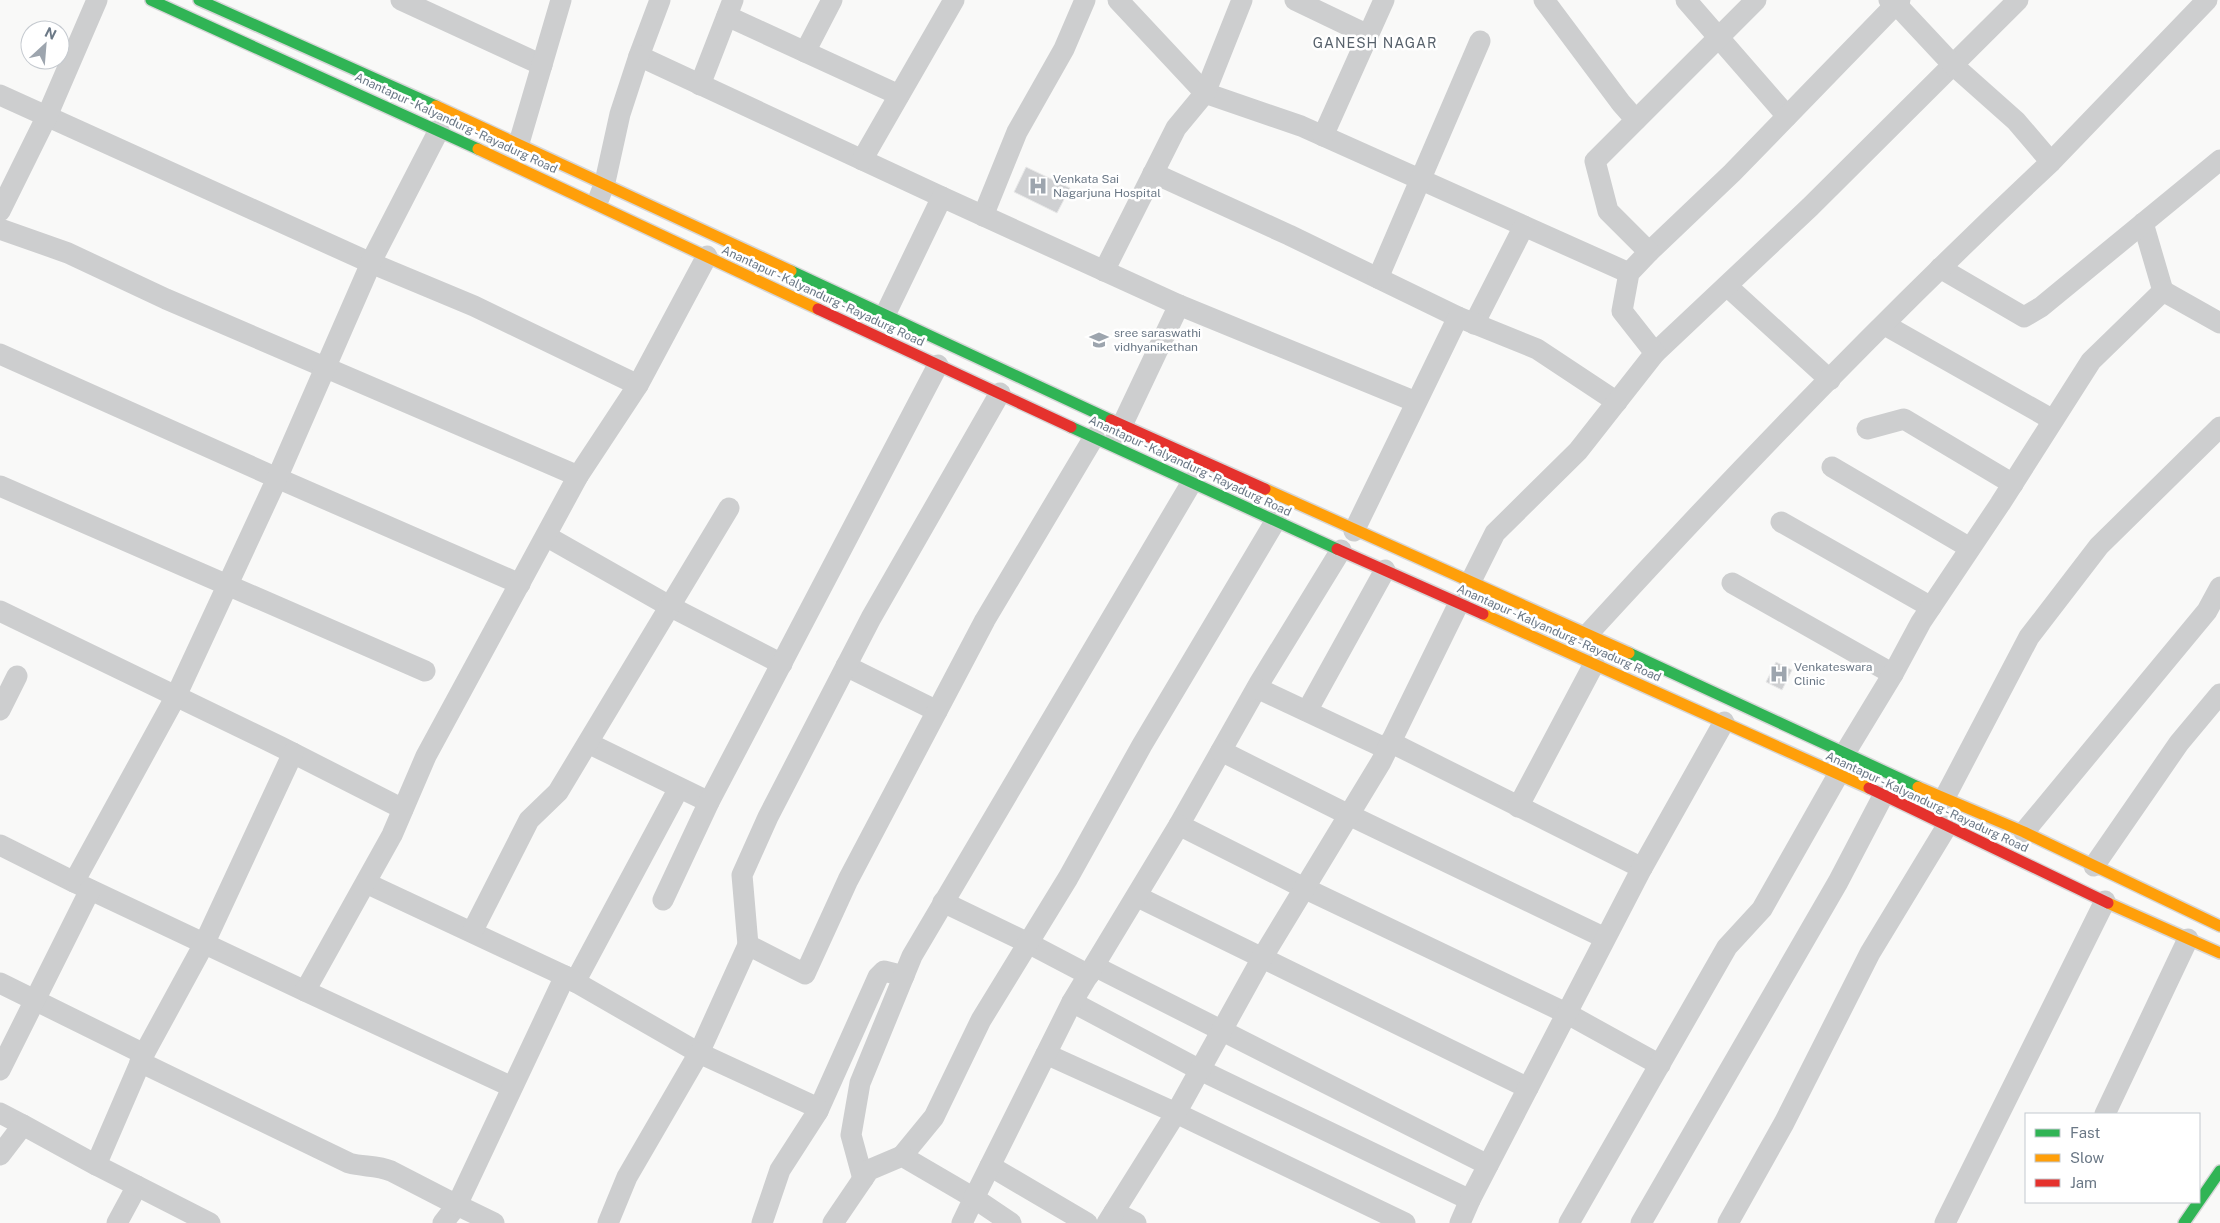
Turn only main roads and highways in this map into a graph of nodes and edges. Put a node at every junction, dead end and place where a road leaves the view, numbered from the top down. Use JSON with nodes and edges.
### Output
{"nodes":[{"id":1,"x":150,"y":0,"type":"edge"},
{"id":2,"x":199,"y":0,"type":"edge"},
{"id":3,"x":2220,"y":926,"type":"edge"},
{"id":4,"x":2220,"y":953,"type":"edge"},
{"id":5,"x":2220,"y":1170,"type":"edge"},
{"id":6,"x":2200,"y":1199,"type":"edge"},
{"id":7,"x":2198,"y":1203,"type":"edge"},
{"id":8,"x":2184,"y":1223,"type":"edge"}],
"edges":[{"from":1,"to":4,"type":"main road","name":"Anantapur - Kalyandurg - Rayadurg Road"},
{"from":2,"to":3,"type":"main road","name":"Anantapur - Kalyandurg - Rayadurg Road"},
{"from":5,"to":6,"type":"main road"},
{"from":7,"to":8,"type":"main road"}]}
